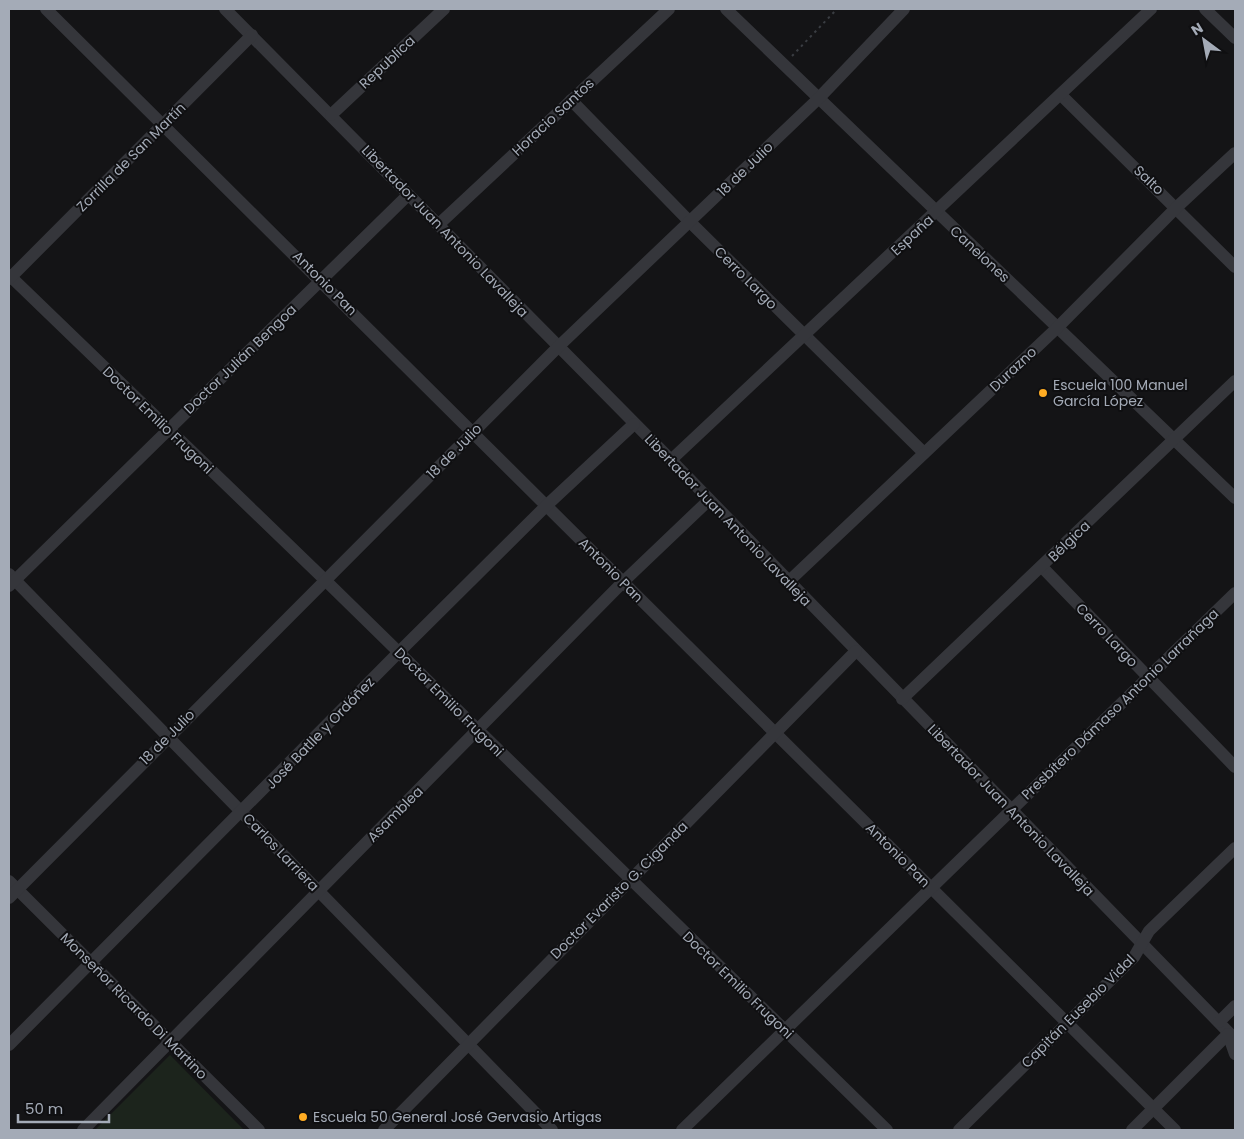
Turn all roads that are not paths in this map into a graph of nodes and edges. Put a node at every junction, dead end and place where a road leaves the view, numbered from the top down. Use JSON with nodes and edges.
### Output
{"nodes":[{"id":1,"x":46,"y":9,"type":"edge"},
{"id":2,"x":226,"y":9,"type":"edge"},
{"id":3,"x":444,"y":9,"type":"edge"},
{"id":4,"x":669,"y":9,"type":"edge"},
{"id":5,"x":726,"y":9,"type":"edge"},
{"id":6,"x":904,"y":9,"type":"edge"},
{"id":7,"x":1150,"y":9,"type":"edge"},
{"id":8,"x":1205,"y":9,"type":"edge"},
{"id":9,"x":252,"y":36,"type":"junction"},
{"id":10,"x":1235,"y":38,"type":"edge"},
{"id":11,"x":1061,"y":95,"type":"junction"},
{"id":12,"x":818,"y":99,"type":"junction"},
{"id":13,"x":571,"y":100,"type":"junction"},
{"id":14,"x":331,"y":115,"type":"junction"},
{"id":15,"x":163,"y":124,"type":"junction"},
{"id":16,"x":1235,"y":153,"type":"edge"},
{"id":17,"x":408,"y":195,"type":"junction"},
{"id":18,"x":1176,"y":207,"type":"junction"},
{"id":19,"x":936,"y":213,"type":"junction"},
{"id":20,"x":690,"y":222,"type":"junction"},
{"id":21,"x":438,"y":225,"type":"junction"},
{"id":22,"x":1235,"y":266,"type":"edge"},
{"id":23,"x":9,"y":277,"type":"edge"},
{"id":24,"x":322,"y":280,"type":"junction"},
{"id":25,"x":1058,"y":327,"type":"junction"},
{"id":26,"x":804,"y":336,"type":"junction"},
{"id":27,"x":558,"y":347,"type":"junction"},
{"id":28,"x":1235,"y":381,"type":"edge"},
{"id":29,"x":634,"y":424,"type":"junction"},
{"id":30,"x":167,"y":430,"type":"junction"},
{"id":31,"x":474,"y":431,"type":"junction"},
{"id":32,"x":1174,"y":440,"type":"junction"},
{"id":33,"x":924,"y":453,"type":"junction"},
{"id":34,"x":671,"y":460,"type":"junction"},
{"id":35,"x":1235,"y":498,"type":"edge"},
{"id":36,"x":709,"y":500,"type":"junction"},
{"id":37,"x":546,"y":506,"type":"junction"},
{"id":38,"x":1042,"y":567,"type":"junction"},
{"id":39,"x":11,"y":580,"type":"edge"},
{"id":40,"x":325,"y":580,"type":"junction"},
{"id":41,"x":623,"y":582,"type":"junction"},
{"id":42,"x":788,"y":582,"type":"junction"},
{"id":43,"x":1235,"y":593,"type":"edge"},
{"id":44,"x":856,"y":651,"type":"junction"},
{"id":45,"x":399,"y":652,"type":"junction"},
{"id":46,"x":1148,"y":677,"type":"junction"},
{"id":47,"x":902,"y":699,"type":"junction"},
{"id":48,"x":478,"y":731,"type":"junction"},
{"id":49,"x":774,"y":732,"type":"junction"},
{"id":50,"x":168,"y":736,"type":"junction"},
{"id":51,"x":1235,"y":767,"type":"edge"},
{"id":52,"x":1011,"y":809,"type":"junction"},
{"id":53,"x":242,"y":812,"type":"junction"},
{"id":54,"x":1235,"y":848,"type":"edge"},
{"id":55,"x":629,"y":880,"type":"junction"},
{"id":56,"x":932,"y":888,"type":"junction"},
{"id":57,"x":12,"y":890,"type":"edge"},
{"id":58,"x":319,"y":891,"type":"junction"},
{"id":59,"x":1142,"y":944,"type":"junction"},
{"id":60,"x":91,"y":962,"type":"junction"},
{"id":61,"x":1235,"y":1006,"type":"edge"},
{"id":62,"x":1219,"y":1022,"type":"junction"},
{"id":63,"x":1066,"y":1023,"type":"junction"},
{"id":64,"x":784,"y":1030,"type":"junction"},
{"id":65,"x":1232,"y":1037,"type":"edge"},
{"id":66,"x":171,"y":1043,"type":"junction"},
{"id":67,"x":9,"y":1045,"type":"edge"},
{"id":68,"x":467,"y":1045,"type":"junction"},
{"id":69,"x":1235,"y":1054,"type":"edge"},
{"id":70,"x":1154,"y":1109,"type":"junction"},
{"id":71,"x":83,"y":1130,"type":"edge"},
{"id":72,"x":259,"y":1130,"type":"edge"},
{"id":73,"x":384,"y":1130,"type":"edge"},
{"id":74,"x":552,"y":1130,"type":"edge"},
{"id":75,"x":682,"y":1130,"type":"edge"},
{"id":76,"x":887,"y":1130,"type":"edge"},
{"id":77,"x":959,"y":1130,"type":"edge"},
{"id":78,"x":1132,"y":1130,"type":"edge"},
{"id":79,"x":1176,"y":1130,"type":"edge"}],
"edges":[{"from":1,"to":15,"type":"street","name":"Antonio Pan"},
{"from":2,"to":9,"type":"street","name":"Libertador Juan Antonio Lavalleja"},
{"from":3,"to":14,"type":"street","name":"Republica"},
{"from":4,"to":13,"type":"street","name":"Horacio Santos"},
{"from":5,"to":12,"type":"street","name":"Canelones"},
{"from":6,"to":12,"type":"street","name":"18 de Julio"},
{"from":7,"to":11,"type":"street","name":"España"},
{"from":8,"to":10,"type":"street"},
{"from":9,"to":14,"type":"street","name":"Libertador Juan Antonio Lavalleja"},
{"from":9,"to":15,"type":"street","name":"Zorrilla de San Martín"},
{"from":11,"to":18,"type":"street","name":"Salto"},
{"from":11,"to":19,"type":"street","name":"España"},
{"from":12,"to":19,"type":"street","name":"Canelones"},
{"from":12,"to":20,"type":"street","name":"18 de Julio"},
{"from":13,"to":20,"type":"street","name":"Cerro Largo"},
{"from":13,"to":21,"type":"street","name":"Horacio Santos"},
{"from":14,"to":17,"type":"street","name":"Libertador Juan Antonio Lavalleja"},
{"from":15,"to":23,"type":"street","name":"Zorrilla de San Martín"},
{"from":15,"to":24,"type":"street","name":"Antonio Pan"},
{"from":16,"to":18,"type":"street","name":"Durazno"},
{"from":17,"to":21,"type":"street","name":"Libertador Juan Antonio Lavalleja"},
{"from":17,"to":24,"type":"street","name":"Doctor Julián Bengoa"},
{"from":18,"to":22,"type":"street","name":"Salto"},
{"from":18,"to":25,"type":"street","name":"Durazno"},
{"from":19,"to":25,"type":"street","name":"Canelones"},
{"from":19,"to":26,"type":"street","name":"España"},
{"from":20,"to":26,"type":"street","name":"Cerro Largo"},
{"from":20,"to":27,"type":"street","name":"18 de Julio"},
{"from":21,"to":27,"type":"street","name":"Libertador Juan Antonio Lavalleja"},
{"from":23,"to":30,"type":"street","name":"Doctor Emilio Frugoni"},
{"from":24,"to":30,"type":"street","name":"Doctor Julián Bengoa"},
{"from":24,"to":31,"type":"street","name":"Antonio Pan"},
{"from":25,"to":32,"type":"street","name":"Canelones"},
{"from":25,"to":33,"type":"street","name":"Durazno"},
{"from":26,"to":33,"type":"street","name":"Cerro Largo"},
{"from":26,"to":34,"type":"street","name":"España"},
{"from":27,"to":29,"type":"street","name":"Libertador Juan Antonio Lavalleja"},
{"from":27,"to":31,"type":"street","name":"18 de Julio"},
{"from":28,"to":32,"type":"street","name":"Bélgica"},
{"from":29,"to":34,"type":"street","name":"Libertador Juan Antonio Lavalleja"},
{"from":29,"to":37,"type":"street","name":"José Batlle y Ordóñez"},
{"from":30,"to":39,"type":"street","name":"Doctor Julián Bengoa"},
{"from":30,"to":40,"type":"street","name":"Doctor Emilio Frugoni"},
{"from":31,"to":37,"type":"street","name":"Antonio Pan"},
{"from":31,"to":40,"type":"street","name":"18 de Julio"},
{"from":32,"to":35,"type":"street","name":"Canelones"},
{"from":32,"to":38,"type":"street","name":"Bélgica"},
{"from":33,"to":42,"type":"street","name":"Durazno"},
{"from":34,"to":36,"type":"street","name":"Libertador Juan Antonio Lavalleja"},
{"from":36,"to":41,"type":"street","name":"Asamblea"},
{"from":36,"to":42,"type":"street","name":"Libertador Juan Antonio Lavalleja"},
{"from":37,"to":41,"type":"street","name":"Antonio Pan"},
{"from":37,"to":45,"type":"street","name":"José Batlle y Ordóñez"},
{"from":38,"to":46,"type":"street","name":"Cerro Largo"},
{"from":38,"to":47,"type":"street","name":"Bélgica"},
{"from":39,"to":50,"type":"street","name":"Carlos Larriera"},
{"from":40,"to":45,"type":"street","name":"Doctor Emilio Frugoni"},
{"from":40,"to":50,"type":"street","name":"18 de Julio"},
{"from":41,"to":48,"type":"street","name":"Asamblea"},
{"from":41,"to":49,"type":"street","name":"Antonio Pan"},
{"from":42,"to":44,"type":"street","name":"Libertador Juan Antonio Lavalleja"},
{"from":43,"to":46,"type":"street","name":"Presbítero Dámaso Antonio Larrañaga"},
{"from":44,"to":47,"type":"street","name":"Libertador Juan Antonio Lavalleja"},
{"from":44,"to":49,"type":"street","name":"Doctor Evaristo G. Ciganda"},
{"from":45,"to":48,"type":"street","name":"Doctor Emilio Frugoni"},
{"from":45,"to":53,"type":"street","name":"José Batlle y Ordóñez"},
{"from":46,"to":51,"type":"street","name":"Cerro Largo"},
{"from":46,"to":52,"type":"street","name":"Presbítero Dámaso Antonio Larrañaga"},
{"from":47,"to":52,"type":"street","name":"Libertador Juan Antonio Lavalleja"},
{"from":48,"to":55,"type":"street","name":"Doctor Emilio Frugoni"},
{"from":48,"to":58,"type":"street","name":"Asamblea"},
{"from":49,"to":55,"type":"street","name":"Doctor Evaristo G. Ciganda"},
{"from":49,"to":56,"type":"street","name":"Antonio Pan"},
{"from":50,"to":53,"type":"street","name":"Carlos Larriera"},
{"from":50,"to":57,"type":"street","name":"18 de Julio"},
{"from":52,"to":56,"type":"street","name":"Presbítero Dámaso Antonio Larrañaga"},
{"from":52,"to":59,"type":"street","name":"Libertador Juan Antonio Lavalleja"},
{"from":53,"to":58,"type":"street","name":"Carlos Larriera"},
{"from":53,"to":60,"type":"street","name":"José Batlle y Ordóñez"},
{"from":54,"to":59,"type":"street","name":"Capitán Eusebio Vidal"},
{"from":55,"to":64,"type":"street","name":"Doctor Emilio Frugoni"},
{"from":55,"to":68,"type":"street","name":"Doctor Evaristo G. Ciganda"},
{"from":56,"to":63,"type":"street","name":"Antonio Pan"},
{"from":56,"to":64,"type":"street","name":"Presbítero Dámaso Antonio Larrañaga"},
{"from":57,"to":60,"type":"street","name":"Monseñor Ricardo Di Martino"},
{"from":58,"to":66,"type":"street","name":"Asamblea"},
{"from":58,"to":68,"type":"street","name":"Carlos Larriera"},
{"from":59,"to":62,"type":"street","name":"Libertador Juan Antonio Lavalleja"},
{"from":59,"to":63,"type":"street","name":"Capitán Eusebio Vidal"},
{"from":60,"to":66,"type":"street","name":"Monseñor Ricardo Di Martino"},
{"from":60,"to":67,"type":"street","name":"José Batlle y Ordóñez"},
{"from":61,"to":62,"type":"street"},
{"from":62,"to":65,"type":"street","name":"Libertador Juan Antonio Lavalleja"},
{"from":63,"to":70,"type":"street","name":"Antonio Pan"},
{"from":63,"to":77,"type":"street","name":"Capitán Eusebio Vidal"},
{"from":64,"to":75,"type":"street","name":"Presbítero Dámaso Antonio Larrañaga"},
{"from":64,"to":76,"type":"street","name":"Doctor Emilio Frugoni"},
{"from":65,"to":69,"type":"street","name":"Libertador Juan Antonio Lavalleja"},
{"from":65,"to":70,"type":"street"},
{"from":66,"to":71,"type":"street","name":"Asamblea"},
{"from":66,"to":72,"type":"street","name":"Monseñor Ricardo Di Martino"},
{"from":68,"to":73,"type":"street","name":"Doctor Evaristo G. Ciganda"},
{"from":68,"to":74,"type":"street","name":"Carlos Larriera"},
{"from":70,"to":78,"type":"street"},
{"from":70,"to":79,"type":"street","name":"Antonio Pan"}]}
